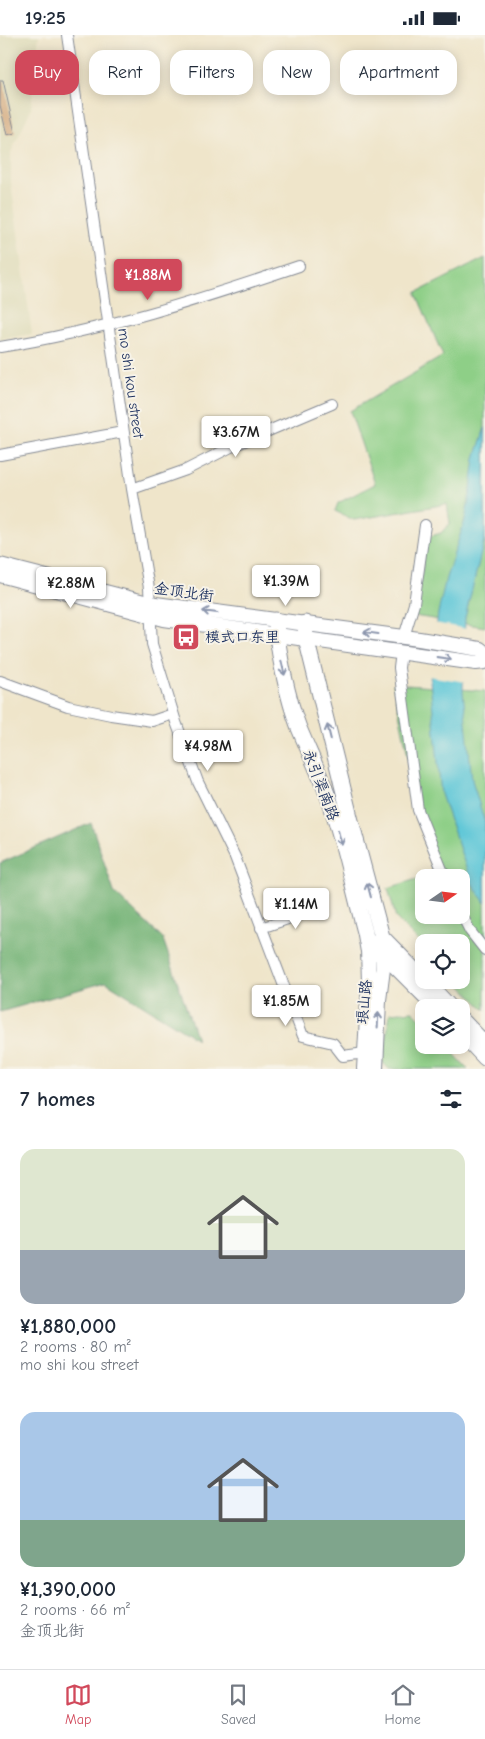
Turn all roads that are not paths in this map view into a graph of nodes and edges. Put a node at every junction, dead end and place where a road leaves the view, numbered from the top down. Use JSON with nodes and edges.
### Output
{"nodes":[{"id":1,"x":67,"y":35,"type":"edge"},
{"id":2,"x":299,"y":266,"type":"dead end"},
{"id":3,"x":108,"y":324,"type":"junction"},
{"id":4,"x":0,"y":347,"type":"edge"},
{"id":5,"x":332,"y":404,"type":"dead end"},
{"id":6,"x":123,"y":432,"type":"junction"},
{"id":7,"x":0,"y":455,"type":"edge"},
{"id":8,"x":132,"y":489,"type":"junction"},
{"id":9,"x":425,"y":525,"type":"dead end"},
{"id":10,"x":0,"y":565,"type":"edge"},
{"id":11,"x":0,"y":575,"type":"edge"},
{"id":12,"x":149,"y":610,"type":"junction"},
{"id":13,"x":276,"y":627,"type":"junction"},
{"id":14,"x":305,"y":631,"type":"junction"},
{"id":15,"x":404,"y":637,"type":"junction"},
{"id":16,"x":401,"y":652,"type":"junction"},
{"id":17,"x":485,"y":653,"type":"edge"},
{"id":18,"x":485,"y":661,"type":"edge"},
{"id":19,"x":0,"y":681,"type":"edge"},
{"id":20,"x":173,"y":714,"type":"junction"},
{"id":21,"x":442,"y":869,"type":"edge"},
{"id":22,"x":323,"y":907,"type":"dead end"},
{"id":23,"x":466,"y":924,"type":"edge"},
{"id":24,"x":261,"y":928,"type":"junction"},
{"id":25,"x":382,"y":937,"type":"junction"},
{"id":26,"x":485,"y":950,"type":"edge"},
{"id":27,"x":375,"y":952,"type":"junction"},
{"id":28,"x":415,"y":971,"type":"edge"},
{"id":29,"x":433,"y":989,"type":"edge"},
{"id":30,"x":427,"y":999,"type":"edge"},
{"id":31,"x":442,"y":999,"type":"edge"},
{"id":32,"x":470,"y":1028,"type":"edge"},
{"id":33,"x":470,"y":1042,"type":"edge"},
{"id":34,"x":485,"y":1044,"type":"edge"},
{"id":35,"x":365,"y":1053,"type":"junction"},
{"id":36,"x":485,"y":1058,"type":"edge"},
{"id":37,"x":364,"y":1069,"type":"edge"},
{"id":38,"x":376,"y":1069,"type":"edge"}],
"edges":[{"from":1,"to":3,"type":"street","name":"mo shi kou street"},
{"from":2,"to":3,"type":"street"},
{"from":3,"to":4,"type":"street"},
{"from":3,"to":6,"type":"street","name":"mo shi kou street"},
{"from":5,"to":8,"type":"street"},
{"from":6,"to":7,"type":"street"},
{"from":6,"to":8,"type":"street","name":"mo shi kou street"},
{"from":8,"to":12,"type":"street","name":"mo shi kou street"},
{"from":9,"to":15,"type":"street"},
{"from":10,"to":12,"type":"main road","name":"金顶北街"},
{"from":11,"to":12,"type":"main road","name":"金顶北街"},
{"from":12,"to":13,"type":"main road","name":"金顶北街"},
{"from":12,"to":20,"type":"street"},
{"from":13,"to":14,"type":"main road","name":"金顶北街"},
{"from":13,"to":27,"type":"main road","name":"永引渠南路","one_way":true},
{"from":15,"to":14,"type":"main road","name":"金顶北街","one_way":true},
{"from":14,"to":16,"type":"main road","name":"金顶北街"},
{"from":25,"to":14,"type":"main road","name":"永引渠南路","one_way":true},
{"from":15,"to":17,"type":"main road","name":"金顶北街"},
{"from":16,"to":18,"type":"main road","name":"金顶北街","one_way":true},
{"from":16,"to":21,"type":"street"},
{"from":19,"to":20,"type":"street"},
{"from":20,"to":24,"type":"street"},
{"from":22,"to":24,"type":"street"},
{"from":23,"to":26,"type":"street"},
{"from":24,"to":35,"type":"street"},
{"from":25,"to":27,"type":"main road"},
{"from":25,"to":28,"type":"main road","name":"永引渠南路"},
{"from":27,"to":30,"type":"main road"},
{"from":27,"to":35,"type":"main road","name":"琅山路"},
{"from":38,"to":27,"type":"main road","name":"琅山路","one_way":true},
{"from":29,"to":31,"type":"main road","name":"永引渠南路"},
{"from":32,"to":34,"type":"main road"},
{"from":33,"to":36,"type":"main road"},
{"from":35,"to":37,"type":"main road","name":"琅山路"}]}
